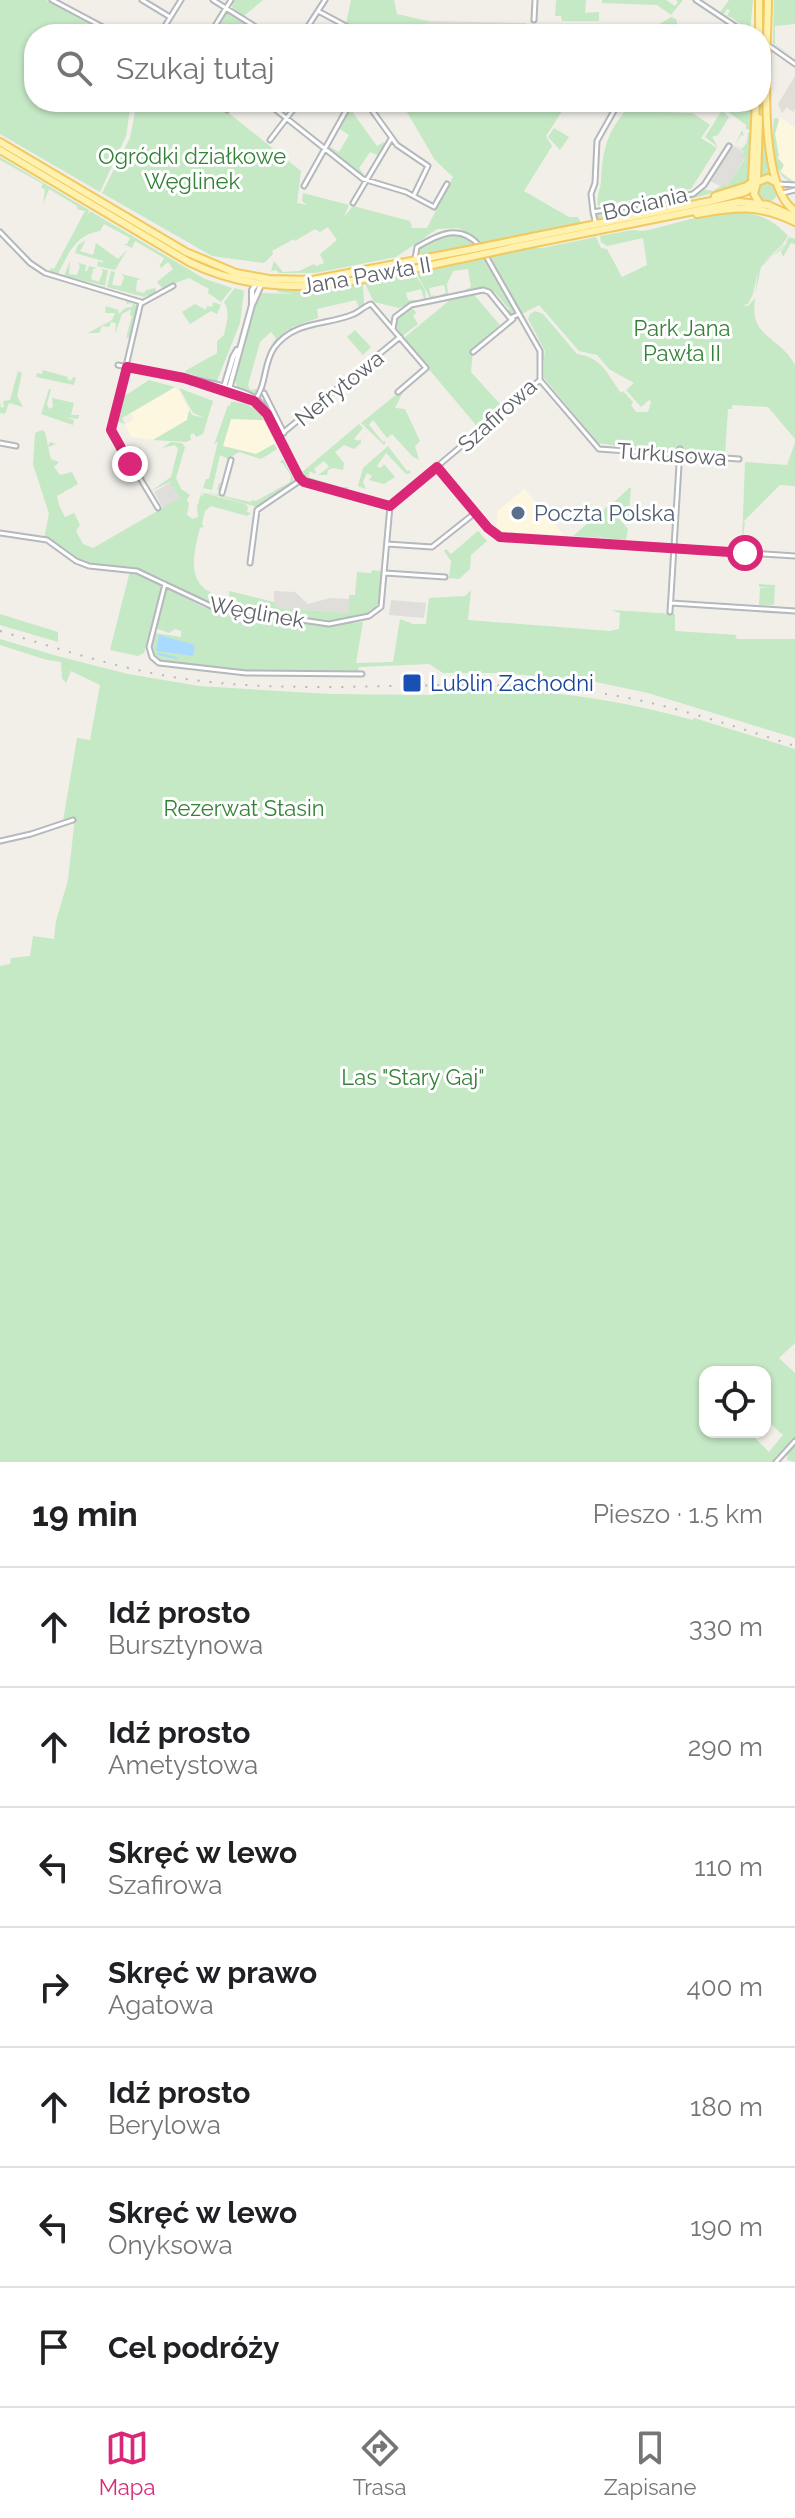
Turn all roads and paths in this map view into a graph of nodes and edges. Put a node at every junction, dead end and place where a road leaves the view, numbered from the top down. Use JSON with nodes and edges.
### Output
{"nodes":[{"id":1,"x":52,"y":0,"type":"edge"},
{"id":2,"x":142,"y":0,"type":"edge"},
{"id":3,"x":181,"y":0,"type":"edge"},
{"id":4,"x":213,"y":0,"type":"edge"},
{"id":5,"x":231,"y":0,"type":"edge"},
{"id":6,"x":325,"y":0,"type":"edge"},
{"id":7,"x":535,"y":0,"type":"edge"},
{"id":8,"x":696,"y":0,"type":"edge"},
{"id":9,"x":759,"y":0,"type":"edge"},
{"id":10,"x":768,"y":0,"type":"edge"},
{"id":11,"x":226,"y":8,"type":"junction"},
{"id":12,"x":318,"y":11,"type":"junction"},
{"id":13,"x":170,"y":17,"type":"junction"},
{"id":14,"x":534,"y":20,"type":"dead end"},
{"id":15,"x":250,"y":23,"type":"edge"},
{"id":16,"x":97,"y":24,"type":"edge"},
{"id":17,"x":166,"y":24,"type":"edge"},
{"id":18,"x":216,"y":24,"type":"edge"},
{"id":19,"x":310,"y":24,"type":"edge"},
{"id":20,"x":342,"y":24,"type":"edge"},
{"id":21,"x":732,"y":24,"type":"edge"},
{"id":22,"x":759,"y":24,"type":"edge"},
{"id":23,"x":768,"y":24,"type":"edge"},
{"id":24,"x":771,"y":47,"type":"edge"},
{"id":25,"x":781,"y":55,"type":"junction"},
{"id":26,"x":771,"y":56,"type":"edge"},
{"id":27,"x":795,"y":64,"type":"edge"},
{"id":28,"x":278,"y":112,"type":"edge"},
{"id":29,"x":291,"y":112,"type":"edge"},
{"id":30,"x":345,"y":112,"type":"edge"},
{"id":31,"x":373,"y":112,"type":"edge"},
{"id":32,"x":613,"y":112,"type":"edge"},
{"id":33,"x":756,"y":112,"type":"edge"},
{"id":34,"x":758,"y":112,"type":"edge"},
{"id":35,"x":767,"y":112,"type":"edge"},
{"id":36,"x":286,"y":118,"type":"junction"},
{"id":37,"x":391,"y":139,"type":"junction"},
{"id":38,"x":270,"y":140,"type":"dead end"},
{"id":39,"x":0,"y":142,"type":"edge"},
{"id":40,"x":729,"y":146,"type":"dead end"},
{"id":41,"x":324,"y":149,"type":"junction"},
{"id":42,"x":0,"y":150,"type":"edge"},
{"id":43,"x":367,"y":181,"type":"junction"},
{"id":44,"x":777,"y":183,"type":"junction"},
{"id":45,"x":447,"y":184,"type":"dead end"},
{"id":46,"x":756,"y":185,"type":"junction"},
{"id":47,"x":304,"y":186,"type":"dead end"},
{"id":48,"x":795,"y":188,"type":"edge"},
{"id":49,"x":780,"y":195,"type":"junction"},
{"id":50,"x":413,"y":196,"type":"junction"},
{"id":51,"x":353,"y":203,"type":"dead end"},
{"id":52,"x":701,"y":203,"type":"junction"},
{"id":53,"x":764,"y":204,"type":"junction"},
{"id":54,"x":795,"y":211,"type":"edge"},
{"id":55,"x":593,"y":212,"type":"junction"},
{"id":56,"x":678,"y":215,"type":"junction"},
{"id":57,"x":795,"y":220,"type":"edge"},
{"id":58,"x":596,"y":228,"type":"junction"},
{"id":59,"x":0,"y":232,"type":"edge"},
{"id":60,"x":464,"y":254,"type":"junction"},
{"id":61,"x":416,"y":260,"type":"junction"},
{"id":62,"x":258,"y":283,"type":"junction"},
{"id":63,"x":173,"y":286,"type":"dead end"},
{"id":64,"x":142,"y":303,"type":"junction"},
{"id":65,"x":252,"y":305,"type":"junction"},
{"id":66,"x":519,"y":314,"type":"junction"},
{"id":67,"x":513,"y":319,"type":"junction"},
{"id":68,"x":393,"y":329,"type":"junction"},
{"id":69,"x":400,"y":337,"type":"junction"},
{"id":70,"x":473,"y":352,"type":"dead end"},
{"id":71,"x":118,"y":365,"type":"dead end"},
{"id":72,"x":127,"y":367,"type":"junction"},
{"id":73,"x":540,"y":380,"type":"junction"},
{"id":74,"x":226,"y":390,"type":"junction"},
{"id":75,"x":398,"y":392,"type":"dead end"},
{"id":76,"x":264,"y":393,"type":"dead end"},
{"id":77,"x":256,"y":400,"type":"junction"},
{"id":78,"x":284,"y":433,"type":"junction"},
{"id":79,"x":278,"y":437,"type":"junction"},
{"id":80,"x":0,"y":443,"type":"edge"},
{"id":81,"x":16,"y":446,"type":"dead end"},
{"id":82,"x":680,"y":452,"type":"junction"},
{"id":83,"x":739,"y":459,"type":"dead end"},
{"id":84,"x":231,"y":460,"type":"dead end"},
{"id":85,"x":437,"y":467,"type":"junction"},
{"id":86,"x":301,"y":480,"type":"junction"},
{"id":87,"x":222,"y":493,"type":"dead end"},
{"id":88,"x":390,"y":506,"type":"junction"},
{"id":89,"x":158,"y":508,"type":"dead end"},
{"id":90,"x":475,"y":513,"type":"junction"},
{"id":91,"x":0,"y":533,"type":"edge"},
{"id":92,"x":387,"y":544,"type":"junction"},
{"id":93,"x":674,"y":548,"type":"junction"},
{"id":94,"x":795,"y":556,"type":"edge"},
{"id":95,"x":250,"y":563,"type":"dead end"},
{"id":96,"x":384,"y":572,"type":"junction"},
{"id":97,"x":445,"y":577,"type":"dead end"},
{"id":98,"x":165,"y":584,"type":"junction"},
{"id":99,"x":671,"y":603,"type":"junction"},
{"id":100,"x":795,"y":611,"type":"edge"},
{"id":101,"x":670,"y":612,"type":"dead end"},
{"id":102,"x":362,"y":674,"type":"dead end"},
{"id":103,"x":73,"y":820,"type":"dead end"},
{"id":104,"x":0,"y":841,"type":"edge"},
{"id":105,"x":795,"y":1441,"type":"edge"},
{"id":106,"x":776,"y":1462,"type":"edge"}],
"edges":[{"from":1,"to":16,"type":"street"},
{"from":2,"to":13,"type":"street"},
{"from":3,"to":13,"type":"street"},
{"from":4,"to":11,"type":"street"},
{"from":5,"to":11,"type":"street"},
{"from":6,"to":12,"type":"street"},
{"from":7,"to":14,"type":"street"},
{"from":8,"to":21,"type":"street"},
{"from":9,"to":22,"type":"main road"},
{"from":10,"to":23,"type":"main road"},
{"from":11,"to":15,"type":"street"},
{"from":11,"to":18,"type":"street"},
{"from":12,"to":19,"type":"street"},
{"from":12,"to":20,"type":"street"},
{"from":13,"to":17,"type":"street"},
{"from":24,"to":25,"type":"street"},
{"from":25,"to":26,"type":"street"},
{"from":25,"to":27,"type":"street"},
{"from":28,"to":36,"type":"street"},
{"from":29,"to":36,"type":"street"},
{"from":30,"to":41,"type":"street"},
{"from":31,"to":37,"type":"street"},
{"from":32,"to":55,"type":"street"},
{"from":33,"to":52,"type":"main road"},
{"from":34,"to":46,"type":"main road"},
{"from":35,"to":44,"type":"main road"},
{"from":36,"to":38,"type":"street"},
{"from":36,"to":41,"type":"street"},
{"from":37,"to":43,"type":"street"},
{"from":37,"to":50,"type":"street"},
{"from":39,"to":62,"type":"main road","name":"Jana Pawła II"},
{"from":40,"to":55,"type":"street","name":"Bociania"},
{"from":41,"to":43,"type":"street"},
{"from":41,"to":47,"type":"street"},
{"from":42,"to":62,"type":"main road","name":"Jana Pawła II"},
{"from":43,"to":50,"type":"street"},
{"from":43,"to":51,"type":"street"},
{"from":44,"to":46,"type":"main road"},
{"from":44,"to":48,"type":"street"},
{"from":44,"to":49,"type":"main road"},
{"from":45,"to":50,"type":"street"},
{"from":46,"to":52,"type":"main road","name":"Jana Pawła II"},
{"from":46,"to":53,"type":"main road"},
{"from":48,"to":49,"type":"street"},
{"from":49,"to":53,"type":"main road"},
{"from":49,"to":54,"type":"main road"},
{"from":52,"to":58,"type":"main road","name":"Jana Pawła II"},
{"from":53,"to":56,"type":"main road","name":"Jana Pawła II"},
{"from":53,"to":57,"type":"main road","name":"Jana Pawła II"},
{"from":55,"to":58,"type":"street","name":"Bociania"},
{"from":56,"to":57,"type":"main road"},
{"from":56,"to":58,"type":"main road","name":"Jana Pawła II"},
{"from":58,"to":60,"type":"main road","name":"Jana Pawła II","bridge":true},
{"from":59,"to":64,"type":"street"},
{"from":60,"to":61,"type":"main road","name":"Jana Pawła II"},
{"from":60,"to":62,"type":"main road","name":"Jana Pawła II"},
{"from":61,"to":62,"type":"main road","name":"Jana Pawła II"},
{"from":61,"to":66,"type":"street","name":"Szafirowa"},
{"from":62,"to":65,"type":"street"},
{"from":62,"to":65,"type":"street"},
{"from":63,"to":64,"type":"street"},
{"from":64,"to":72,"type":"street"},
{"from":65,"to":74,"type":"street"},
{"from":66,"to":67,"type":"street"},
{"from":66,"to":73,"type":"street","name":"Szafirowa"},
{"from":67,"to":68,"type":"street"},
{"from":67,"to":70,"type":"street"},
{"from":68,"to":69,"type":"street"},
{"from":68,"to":77,"type":"street"},
{"from":69,"to":75,"type":"street"},
{"from":69,"to":78,"type":"street","name":"Nefrytowa"},
{"from":71,"to":72,"type":"street"},
{"from":72,"to":74,"type":"street"},
{"from":72,"to":89,"type":"street"},
{"from":73,"to":82,"type":"street","name":"Turkusowa"},
{"from":73,"to":85,"type":"street","name":"Szafirowa"},
{"from":74,"to":77,"type":"street"},
{"from":76,"to":78,"type":"street"},
{"from":77,"to":79,"type":"street"},
{"from":78,"to":79,"type":"street","name":"Nefrytowa"},
{"from":79,"to":86,"type":"street"},
{"from":80,"to":81,"type":"street"},
{"from":82,"to":83,"type":"street","name":"Turkusowa"},
{"from":82,"to":93,"type":"street"},
{"from":84,"to":87,"type":"street"},
{"from":85,"to":88,"type":"street","name":"Szafirowa"},
{"from":85,"to":90,"type":"street"},
{"from":86,"to":88,"type":"street"},
{"from":86,"to":95,"type":"street"},
{"from":88,"to":92,"type":"street"},
{"from":90,"to":92,"type":"street"},
{"from":90,"to":93,"type":"street"},
{"from":91,"to":98,"type":"street","name":"Węglinek"},
{"from":92,"to":96,"type":"street"},
{"from":93,"to":94,"type":"street"},
{"from":93,"to":99,"type":"street"},
{"from":96,"to":97,"type":"street"},
{"from":96,"to":98,"type":"street","name":"Węglinek"},
{"from":98,"to":102,"type":"street"},
{"from":99,"to":100,"type":"street"},
{"from":99,"to":101,"type":"street"},
{"from":103,"to":104,"type":"street"},
{"from":105,"to":106,"type":"street"}]}
